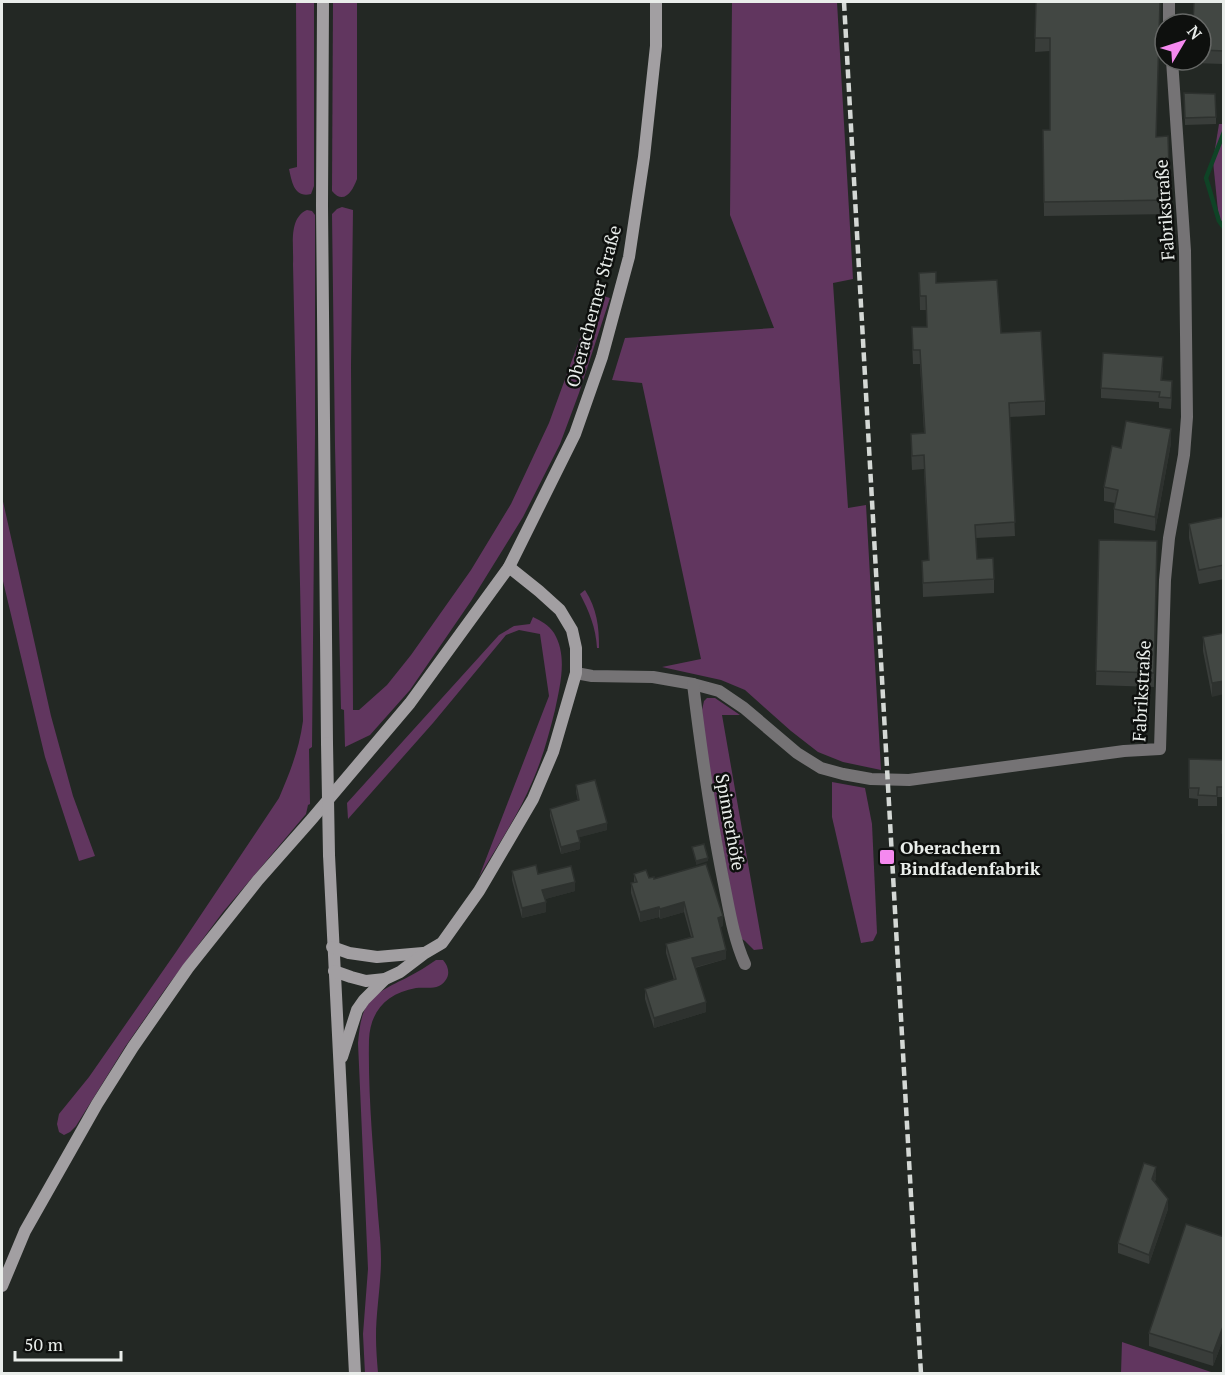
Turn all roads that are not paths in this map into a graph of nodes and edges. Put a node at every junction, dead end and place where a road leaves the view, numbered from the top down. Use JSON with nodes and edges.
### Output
{"nodes":[{"id":1,"x":323,"y":2,"type":"edge"},
{"id":2,"x":656,"y":2,"type":"edge"},
{"id":3,"x":1173,"y":72,"type":"edge"},
{"id":4,"x":509,"y":567,"type":"junction"},
{"id":5,"x":576,"y":673,"type":"junction"},
{"id":6,"x":693,"y":684,"type":"junction"},
{"id":7,"x":332,"y":947,"type":"junction"},
{"id":8,"x":424,"y":953,"type":"junction"},
{"id":9,"x":745,"y":964,"type":"dead end"},
{"id":10,"x":334,"y":971,"type":"junction"},
{"id":11,"x":385,"y":979,"type":"junction"},
{"id":12,"x":339,"y":1064,"type":"junction"},
{"id":13,"x":2,"y":1286,"type":"edge"},
{"id":14,"x":354,"y":1374,"type":"edge"}],
"edges":[{"from":1,"to":7,"type":"main road","bridge":true},
{"from":2,"to":4,"type":"main road","name":"Oberacherner Straße"},
{"from":3,"to":6,"type":"street","name":"Fabrikstraße"},
{"from":4,"to":5,"type":"main road"},
{"from":4,"to":13,"type":"main road","name":"Oberacherner Straße"},
{"from":5,"to":6,"type":"street","name":"Fabrikstraße"},
{"from":5,"to":8,"type":"main road"},
{"from":6,"to":9,"type":"street","name":"Spinnerhöfe"},
{"from":7,"to":8,"type":"main road"},
{"from":7,"to":10,"type":"main road"},
{"from":8,"to":11,"type":"main road"},
{"from":10,"to":11,"type":"main road"},
{"from":10,"to":12,"type":"main road"},
{"from":11,"to":12,"type":"main road"},
{"from":12,"to":14,"type":"main road"}]}
